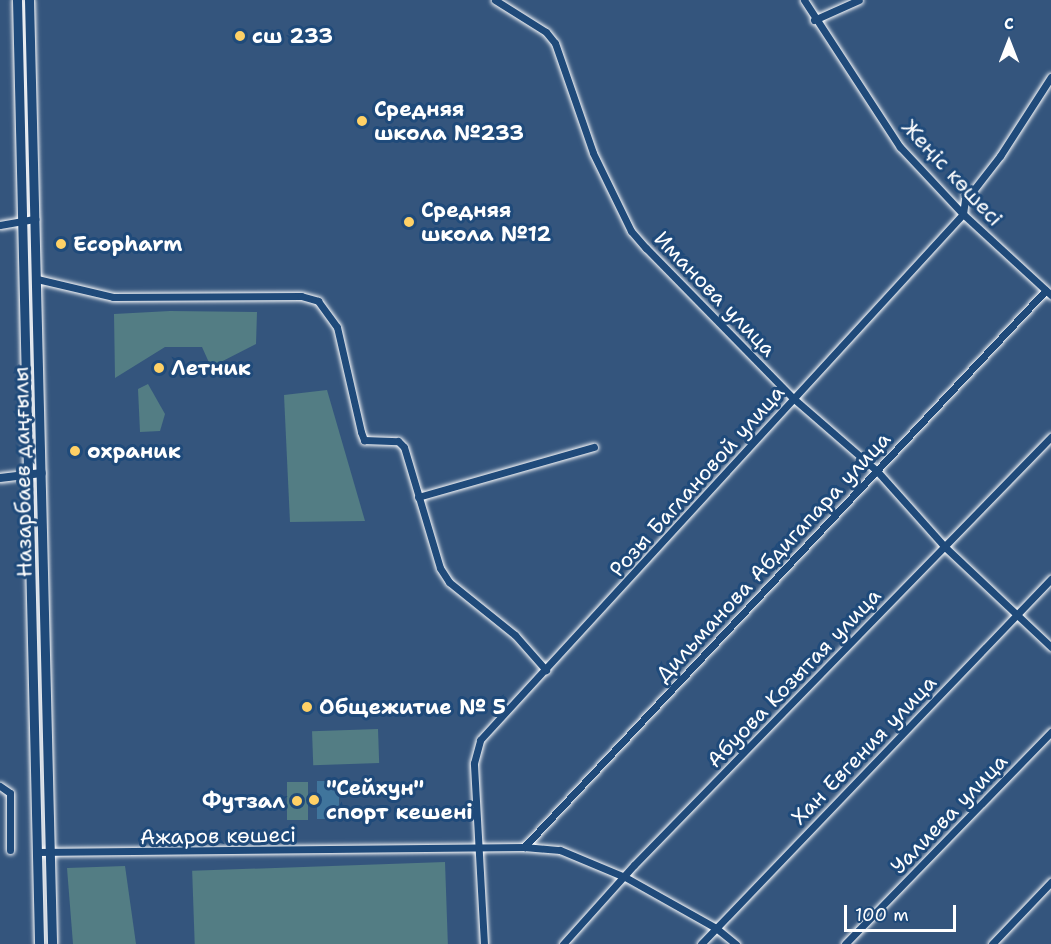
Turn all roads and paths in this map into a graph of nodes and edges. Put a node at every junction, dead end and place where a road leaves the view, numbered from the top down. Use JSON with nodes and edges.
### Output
{"nodes":[{"id":1,"x":17,"y":0,"type":"edge"},
{"id":2,"x":29,"y":0,"type":"edge"},
{"id":3,"x":495,"y":0,"type":"edge"},
{"id":4,"x":804,"y":0,"type":"edge"},
{"id":5,"x":859,"y":0,"type":"edge"},
{"id":6,"x":814,"y":20,"type":"junction"},
{"id":7,"x":1051,"y":77,"type":"edge"},
{"id":8,"x":963,"y":214,"type":"junction"},
{"id":9,"x":35,"y":219,"type":"junction"},
{"id":10,"x":22,"y":221,"type":"junction"},
{"id":11,"x":0,"y":225,"type":"edge"},
{"id":12,"x":37,"y":279,"type":"junction"},
{"id":13,"x":1049,"y":293,"type":"edge"},
{"id":14,"x":794,"y":399,"type":"junction"},
{"id":15,"x":1051,"y":437,"type":"edge"},
{"id":16,"x":594,"y":447,"type":"dead end"},
{"id":17,"x":877,"y":471,"type":"junction"},
{"id":18,"x":42,"y":473,"type":"junction"},
{"id":19,"x":31,"y":474,"type":"junction"},
{"id":20,"x":0,"y":478,"type":"edge"},
{"id":21,"x":418,"y":497,"type":"junction"},
{"id":22,"x":945,"y":547,"type":"junction"},
{"id":23,"x":1051,"y":579,"type":"edge"},
{"id":24,"x":1017,"y":615,"type":"junction"},
{"id":25,"x":1051,"y":647,"type":"edge"},
{"id":26,"x":546,"y":670,"type":"junction"},
{"id":27,"x":1051,"y":732,"type":"edge"},
{"id":28,"x":0,"y":786,"type":"edge"},
{"id":29,"x":524,"y":847,"type":"junction"},
{"id":30,"x":481,"y":849,"type":"junction"},
{"id":31,"x":10,"y":850,"type":"dead end"},
{"id":32,"x":36,"y":852,"type":"junction"},
{"id":33,"x":48,"y":852,"type":"junction"},
{"id":34,"x":625,"y":877,"type":"junction"},
{"id":35,"x":1051,"y":882,"type":"edge"},
{"id":36,"x":716,"y":928,"type":"junction"},
{"id":37,"x":39,"y":944,"type":"edge"},
{"id":38,"x":52,"y":944,"type":"edge"},
{"id":39,"x":484,"y":944,"type":"edge"},
{"id":40,"x":562,"y":944,"type":"edge"},
{"id":41,"x":701,"y":944,"type":"edge"},
{"id":42,"x":736,"y":944,"type":"edge"},
{"id":43,"x":845,"y":944,"type":"edge"},
{"id":44,"x":992,"y":944,"type":"edge"}],
"edges":[{"from":1,"to":10,"type":"main road","name":"Назарбаев даңғылы"},
{"from":2,"to":9,"type":"main road","name":"Назарбаев даңғылы"},
{"from":3,"to":14,"type":"street","name":"Иманова улица"},
{"from":4,"to":6,"type":"street","name":"Жеңіс көшесі"},
{"from":5,"to":6,"type":"street"},
{"from":6,"to":8,"type":"street","name":"Жеңіс көшесі"},
{"from":7,"to":8,"type":"street","name":"Розы Баглановой улица"},
{"from":8,"to":13,"type":"street","name":"Жеңіс көшесі"},
{"from":8,"to":14,"type":"street","name":"Розы Баглановой улица"},
{"from":9,"to":10,"type":"street"},
{"from":9,"to":12,"type":"main road","name":"Назарбаев даңғылы"},
{"from":10,"to":11,"type":"street"},
{"from":10,"to":19,"type":"main road","name":"Назарбаев даңғылы"},
{"from":12,"to":18,"type":"main road","name":"Назарбаев даңғылы"},
{"from":12,"to":21,"type":"street"},
{"from":13,"to":17,"type":"street","name":"Дильманова Абдигапара улица"},
{"from":14,"to":17,"type":"street","name":"Иманова улица"},
{"from":14,"to":26,"type":"street","name":"Розы Баглановой улица"},
{"from":15,"to":22,"type":"street","name":"Абуова Козытая улица"},
{"from":16,"to":21,"type":"street"},
{"from":17,"to":22,"type":"street","name":"Иманова улица"},
{"from":17,"to":29,"type":"street","name":"Дильманова Абдигапара улица"},
{"from":18,"to":19,"type":"street"},
{"from":18,"to":33,"type":"main road","name":"Назарбаев даңғылы"},
{"from":19,"to":20,"type":"street"},
{"from":19,"to":32,"type":"main road","name":"Назарбаев даңғылы"},
{"from":21,"to":26,"type":"street"},
{"from":22,"to":24,"type":"street","name":"Иманова улица"},
{"from":22,"to":34,"type":"street","name":"Абуова Козытая улица"},
{"from":23,"to":24,"type":"street","name":"Хан Евгения улица"},
{"from":24,"to":25,"type":"street","name":"Иманова улица"},
{"from":24,"to":36,"type":"street","name":"Хан Евгения улица"},
{"from":26,"to":30,"type":"street","name":"Розы Баглановой улица"},
{"from":27,"to":43,"type":"street","name":"Уалиева улица"},
{"from":28,"to":31,"type":"street"},
{"from":29,"to":30,"type":"street","name":"Ажаров көшесі"},
{"from":29,"to":34,"type":"street","name":"Ажаров көшесі"},
{"from":30,"to":33,"type":"street","name":"Ажаров көшесі"},
{"from":30,"to":39,"type":"street","name":"Розы Баглановой улица"},
{"from":32,"to":33,"type":"street","name":"Ажаров көшесі"},
{"from":32,"to":37,"type":"main road","name":"Назарбаев даңғылы"},
{"from":33,"to":38,"type":"main road","name":"Назарбаев даңғылы"},
{"from":34,"to":36,"type":"street","name":"Ажаров көшесі"},
{"from":34,"to":40,"type":"street","name":"Абуова Козытая улица"},
{"from":35,"to":44,"type":"street"},
{"from":36,"to":41,"type":"street","name":"Хан Евгения улица"},
{"from":36,"to":42,"type":"street","name":"Ажаров көшесі"}]}
